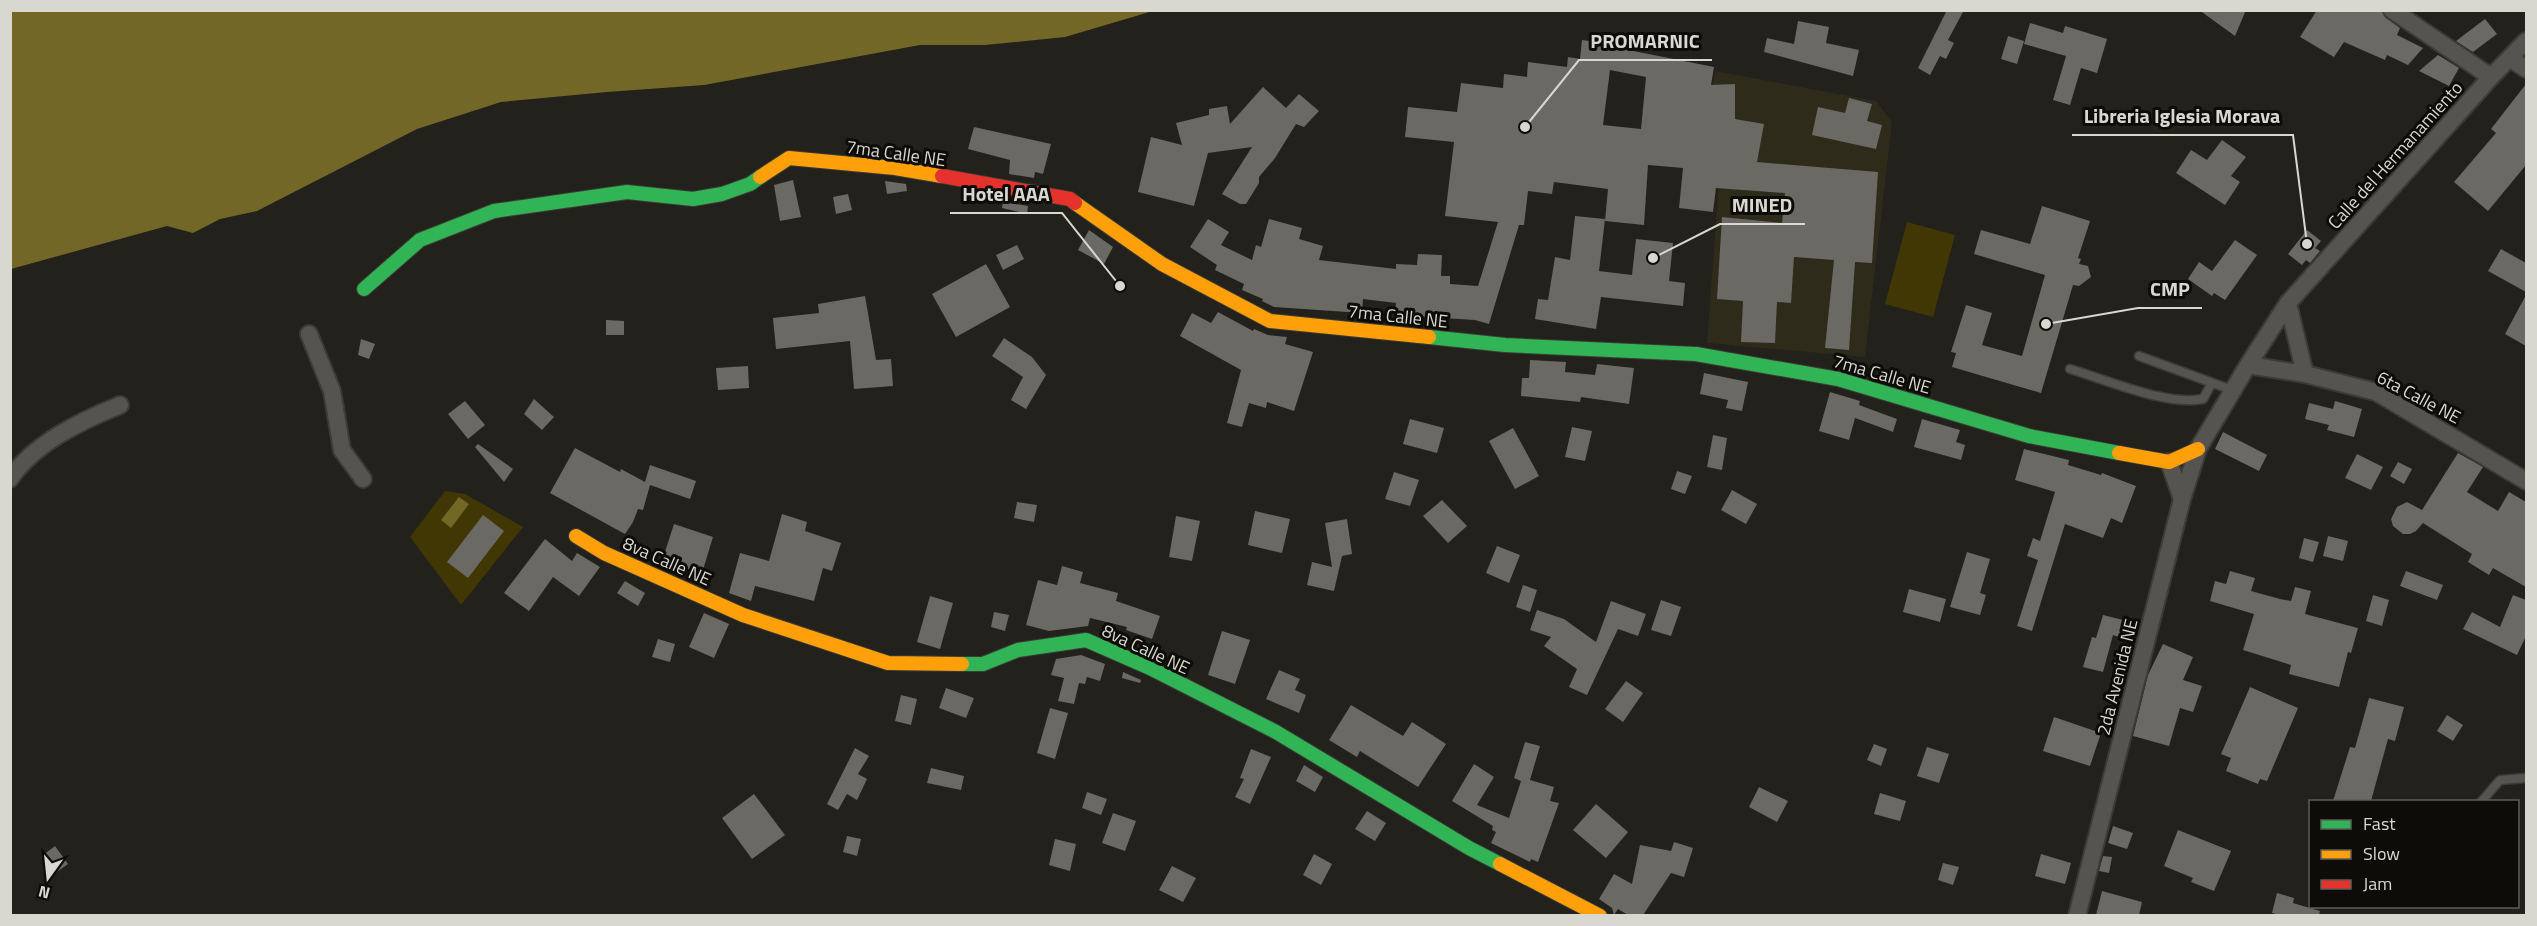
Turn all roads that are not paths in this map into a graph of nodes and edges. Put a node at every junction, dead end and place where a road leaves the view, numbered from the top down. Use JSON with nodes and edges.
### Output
{"nodes":[{"id":1,"x":2392,"y":10,"type":"edge"},
{"id":2,"x":2526,"y":42,"type":"edge"},
{"id":3,"x":2511,"y":58,"type":"junction"},
{"id":4,"x":2526,"y":69,"type":"edge"},
{"id":5,"x":2491,"y":77,"type":"junction"},
{"id":6,"x":364,"y":289,"type":"dead end"},
{"id":7,"x":2288,"y":303,"type":"junction"},
{"id":8,"x":309,"y":334,"type":"dead end"},
{"id":9,"x":2139,"y":356,"type":"dead end"},
{"id":10,"x":2248,"y":365,"type":"junction"},
{"id":11,"x":2070,"y":369,"type":"dead end"},
{"id":12,"x":2305,"y":374,"type":"junction"},
{"id":13,"x":2212,"y":383,"type":"junction"},
{"id":14,"x":2232,"y":390,"type":"junction"},
{"id":15,"x":120,"y":405,"type":"dead end"},
{"id":16,"x":2198,"y":449,"type":"junction"},
{"id":17,"x":2169,"y":462,"type":"junction"},
{"id":18,"x":10,"y":479,"type":"edge"},
{"id":19,"x":363,"y":479,"type":"dead end"},
{"id":20,"x":2526,"y":481,"type":"edge"},
{"id":21,"x":2182,"y":499,"type":"junction"},
{"id":22,"x":576,"y":536,"type":"dead end"},
{"id":23,"x":2526,"y":778,"type":"edge"},
{"id":24,"x":2482,"y":800,"type":"edge"},
{"id":25,"x":1600,"y":915,"type":"edge"},
{"id":26,"x":2077,"y":915,"type":"edge"}],
"edges":[{"from":1,"to":5,"type":"street"},
{"from":2,"to":3,"type":"street","name":"Calle del Hermanamiento"},
{"from":3,"to":4,"type":"street"},
{"from":3,"to":5,"type":"street","name":"Calle del Hermanamiento"},
{"from":5,"to":7,"type":"street","name":"Calle del Hermanamiento"},
{"from":6,"to":17,"type":"street","name":"7ma Calle NE"},
{"from":7,"to":10,"type":"street","name":"Calle del Hermanamiento"},
{"from":7,"to":12,"type":"street"},
{"from":8,"to":19,"type":"street"},
{"from":9,"to":13,"type":"lane"},
{"from":10,"to":12,"type":"street","name":"6ta Calle NE"},
{"from":10,"to":14,"type":"street","name":"Calle del Hermanamiento"},
{"from":11,"to":13,"type":"lane"},
{"from":12,"to":20,"type":"street","name":"6ta Calle NE"},
{"from":13,"to":14,"type":"lane"},
{"from":14,"to":16,"type":"street","name":"Calle del Hermanamiento"},
{"from":15,"to":18,"type":"street"},
{"from":16,"to":17,"type":"street"},
{"from":16,"to":21,"type":"street","name":"2da Avenida NE"},
{"from":17,"to":21,"type":"street"},
{"from":21,"to":26,"type":"street","name":"2da Avenida NE"},
{"from":22,"to":25,"type":"street","name":"8va Calle NE"},
{"from":23,"to":24,"type":"lane"}]}
